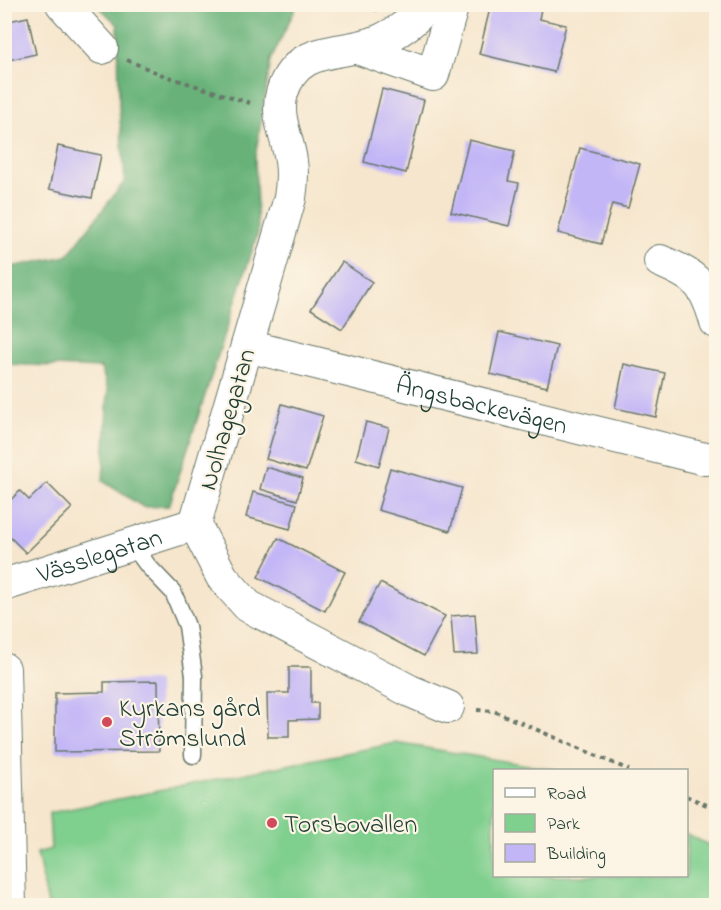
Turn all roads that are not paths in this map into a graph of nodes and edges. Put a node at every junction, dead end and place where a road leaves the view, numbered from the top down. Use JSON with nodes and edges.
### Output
{"nodes":[{"id":1,"x":62,"y":4,"type":"edge"},
{"id":2,"x":429,"y":4,"type":"edge"},
{"id":3,"x":453,"y":4,"type":"edge"},
{"id":4,"x":102,"y":48,"type":"road end"},
{"id":5,"x":357,"y":48,"type":"junction"},
{"id":6,"x":660,"y":261,"type":"dead end"},
{"id":7,"x":717,"y":322,"type":"edge"},
{"id":8,"x":247,"y":346,"type":"junction"},
{"id":9,"x":717,"y":457,"type":"edge"},
{"id":10,"x":195,"y":524,"type":"junction"},
{"id":11,"x":132,"y":544,"type":"junction"},
{"id":12,"x":4,"y":585,"type":"edge"},
{"id":13,"x":4,"y":669,"type":"edge"},
{"id":14,"x":448,"y":707,"type":"road end"},
{"id":15,"x":193,"y":754,"type":"dead end"},
{"id":16,"x":10,"y":906,"type":"edge"}],
"edges":[{"from":1,"to":4,"type":"street"},
{"from":2,"to":5,"type":"street","name":"Nolhagegatan"},
{"from":3,"to":5,"type":"street","name":"Nolhagegatan"},
{"from":5,"to":8,"type":"street","name":"Nolhagegatan"},
{"from":6,"to":7,"type":"street"},
{"from":8,"to":9,"type":"street","name":"Ängsbackevägen"},
{"from":8,"to":10,"type":"street","name":"Nolhagegatan"},
{"from":10,"to":11,"type":"street","name":"Vässlegatan"},
{"from":10,"to":14,"type":"street","name":"Nolhagegatan"},
{"from":11,"to":12,"type":"street","name":"Vässlegatan"},
{"from":11,"to":15,"type":"lane"},
{"from":13,"to":16,"type":"street"}]}
